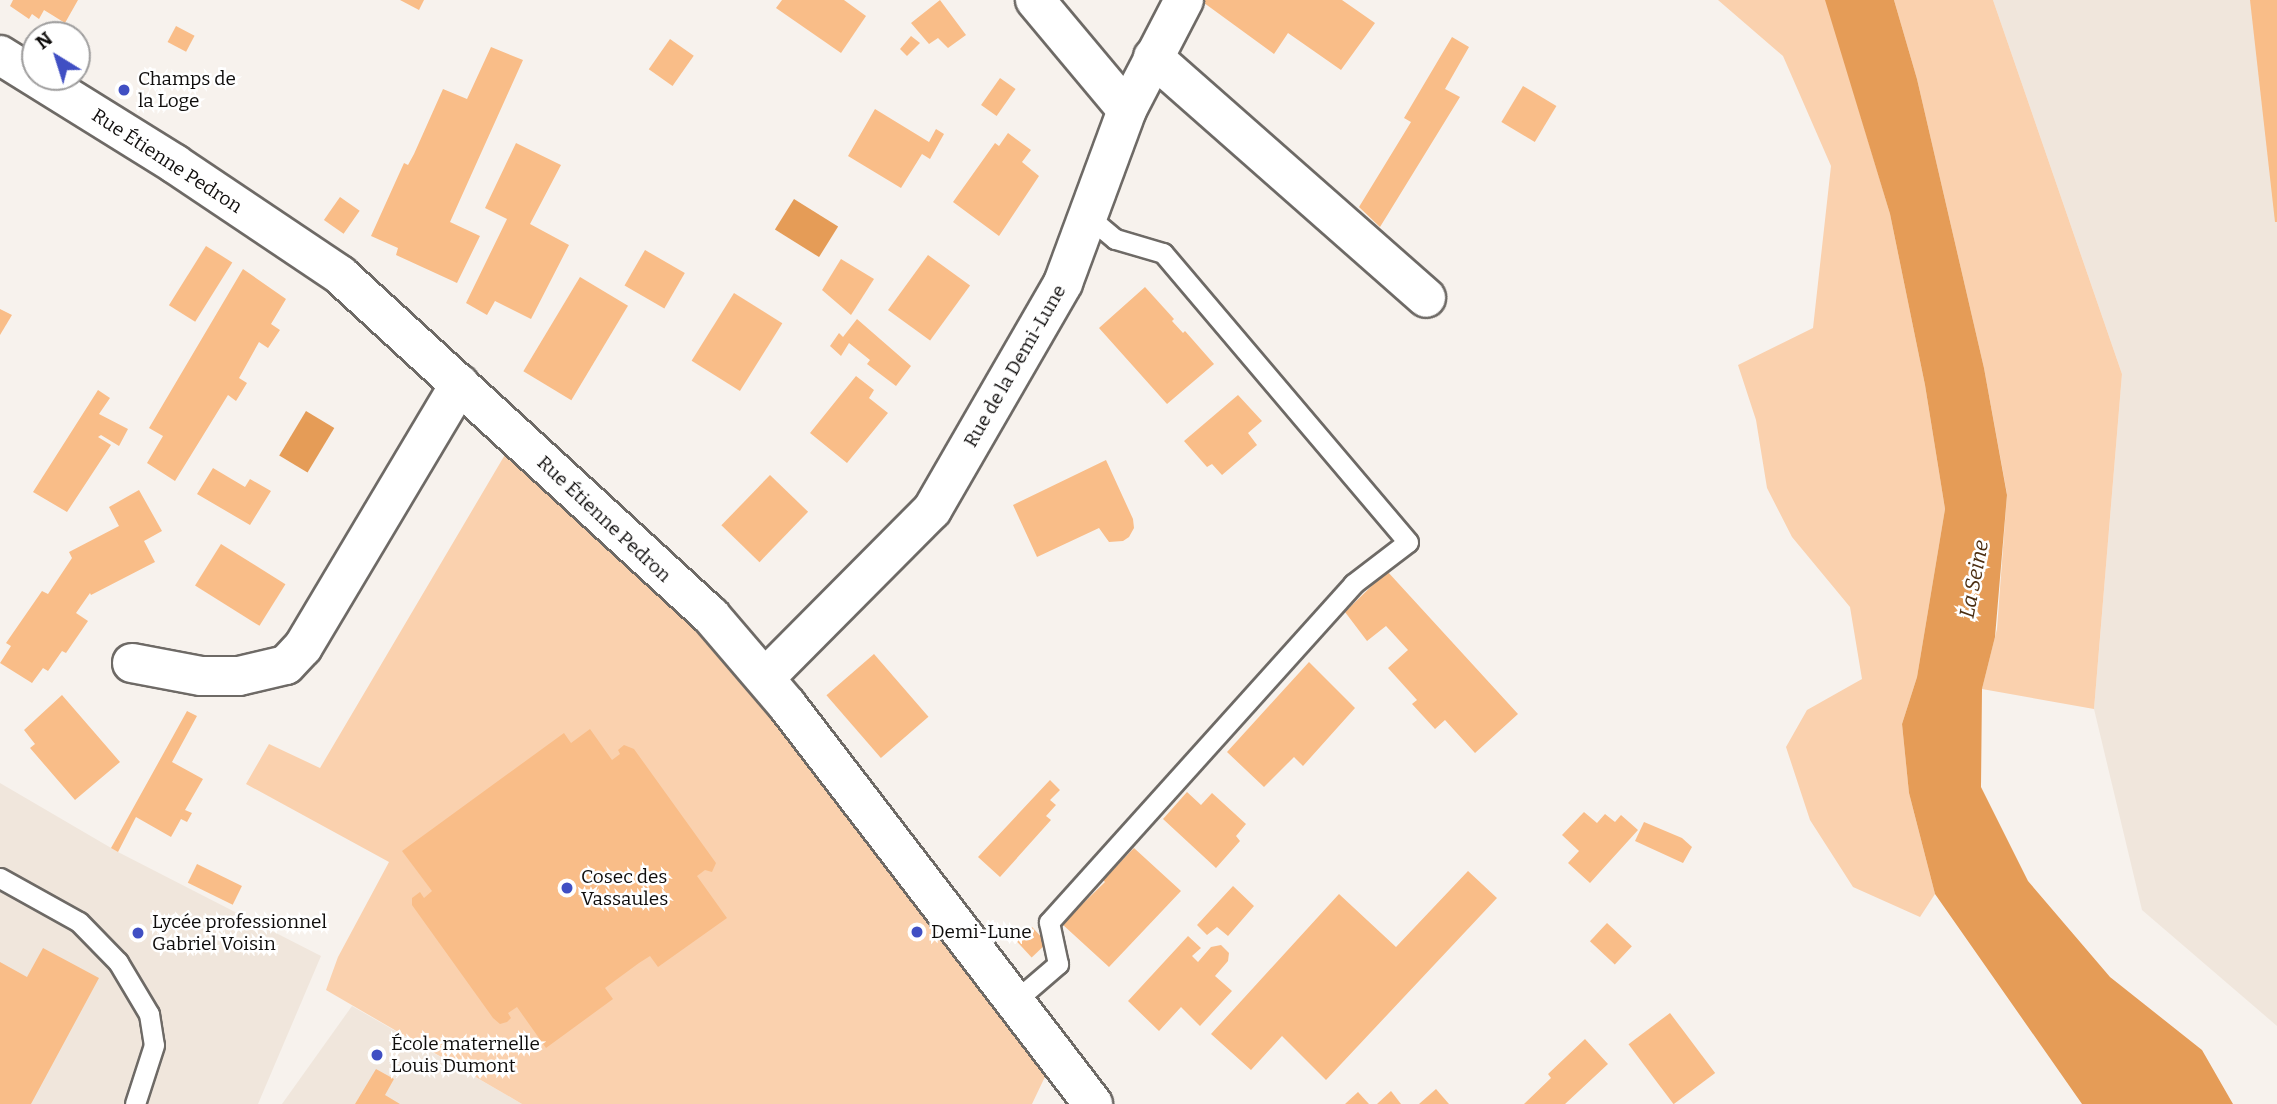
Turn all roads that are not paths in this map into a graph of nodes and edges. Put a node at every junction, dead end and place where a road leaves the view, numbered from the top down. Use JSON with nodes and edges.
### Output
{"nodes":[{"id":1,"x":1035,"y":0,"type":"edge"},
{"id":2,"x":1184,"y":0,"type":"edge"},
{"id":3,"x":0,"y":55,"type":"edge"},
{"id":4,"x":1153,"y":57,"type":"junction"},
{"id":5,"x":1127,"y":110,"type":"junction"},
{"id":6,"x":1088,"y":216,"type":"junction"},
{"id":7,"x":1426,"y":298,"type":"dead end"},
{"id":8,"x":460,"y":384,"type":"junction"},
{"id":9,"x":132,"y":663,"type":"dead end"},
{"id":10,"x":765,"y":678,"type":"junction"},
{"id":11,"x":0,"y":878,"type":"edge"},
{"id":12,"x":1015,"y":1002,"type":"junction"},
{"id":13,"x":135,"y":1104,"type":"edge"},
{"id":14,"x":1093,"y":1104,"type":"edge"}],
"edges":[{"from":1,"to":5,"type":"street"},
{"from":2,"to":4,"type":"street","name":"Rue de la Demi-Lune"},
{"from":3,"to":8,"type":"street","name":"Rue Étienne Pedron"},
{"from":4,"to":5,"type":"street","name":"Rue de la Demi-Lune"},
{"from":4,"to":7,"type":"street"},
{"from":5,"to":6,"type":"street","name":"Rue de la Demi-Lune"},
{"from":6,"to":10,"type":"street","name":"Rue de la Demi-Lune"},
{"from":6,"to":12,"type":"lane"},
{"from":8,"to":9,"type":"street"},
{"from":8,"to":10,"type":"street","name":"Rue Étienne Pedron"},
{"from":10,"to":12,"type":"street","name":"Rue Étienne Pedron"},
{"from":11,"to":13,"type":"lane"},
{"from":12,"to":14,"type":"street","name":"Rue Étienne Pedron"}]}
